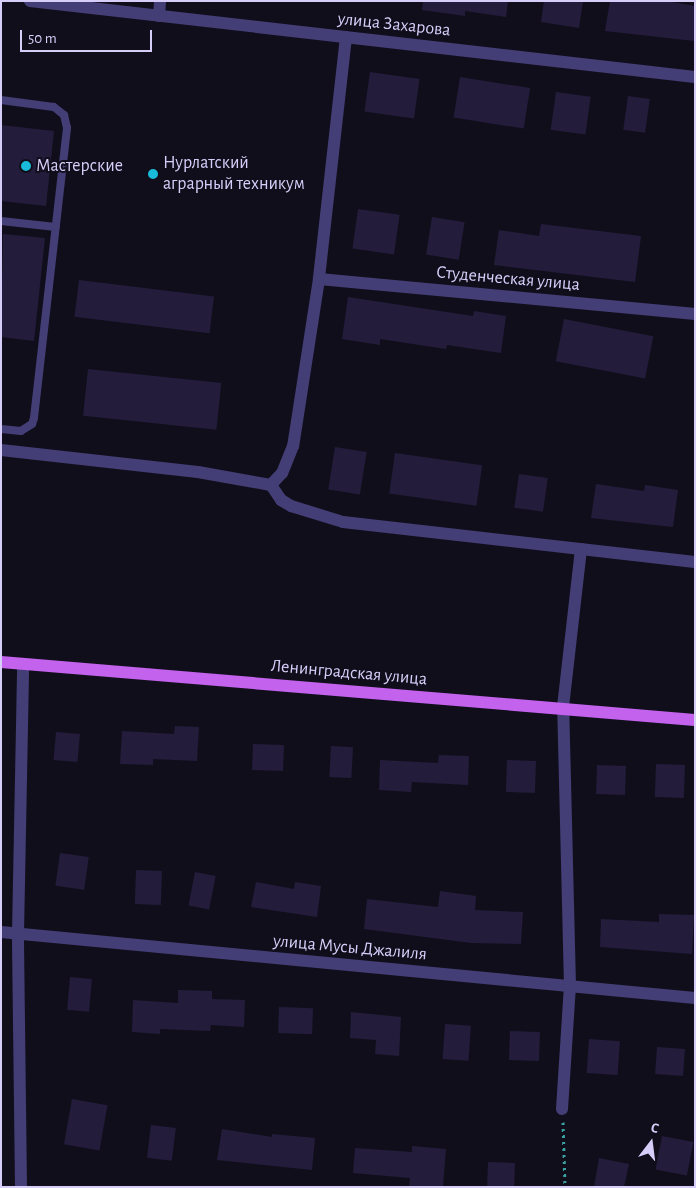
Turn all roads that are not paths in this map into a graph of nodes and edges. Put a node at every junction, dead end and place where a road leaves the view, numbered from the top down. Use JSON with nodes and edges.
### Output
{"nodes":[{"id":1,"x":30,"y":1,"type":"edge"},
{"id":2,"x":160,"y":1,"type":"edge"},
{"id":3,"x":159,"y":16,"type":"junction"},
{"id":4,"x":346,"y":37,"type":"junction"},
{"id":5,"x":695,"y":77,"type":"edge"},
{"id":6,"x":1,"y":100,"type":"edge"},
{"id":7,"x":1,"y":221,"type":"edge"},
{"id":8,"x":56,"y":227,"type":"junction"},
{"id":9,"x":319,"y":279,"type":"junction"},
{"id":10,"x":695,"y":314,"type":"edge"},
{"id":11,"x":1,"y":429,"type":"edge"},
{"id":12,"x":1,"y":450,"type":"edge"},
{"id":13,"x":271,"y":485,"type":"junction"},
{"id":14,"x":580,"y":549,"type":"junction"},
{"id":15,"x":695,"y":562,"type":"edge"},
{"id":16,"x":1,"y":662,"type":"edge"},
{"id":17,"x":23,"y":664,"type":"junction"},
{"id":18,"x":562,"y":707,"type":"junction"},
{"id":19,"x":695,"y":720,"type":"edge"},
{"id":20,"x":1,"y":932,"type":"edge"},
{"id":21,"x":18,"y":934,"type":"junction"},
{"id":22,"x":570,"y":986,"type":"junction"},
{"id":23,"x":695,"y":998,"type":"edge"},
{"id":24,"x":562,"y":1109,"type":"road end"},
{"id":25,"x":21,"y":1187,"type":"edge"}],
"edges":[{"from":1,"to":3,"type":"street","name":"улица Захарова"},
{"from":2,"to":3,"type":"street"},
{"from":3,"to":4,"type":"street","name":"улица Захарова"},
{"from":4,"to":5,"type":"street","name":"улица Захарова"},
{"from":4,"to":9,"type":"street"},
{"from":6,"to":8,"type":"lane"},
{"from":7,"to":8,"type":"lane"},
{"from":8,"to":11,"type":"lane"},
{"from":9,"to":10,"type":"street","name":"Студенческая улица"},
{"from":9,"to":13,"type":"street"},
{"from":12,"to":13,"type":"street"},
{"from":13,"to":14,"type":"street"},
{"from":14,"to":15,"type":"street"},
{"from":14,"to":18,"type":"street"},
{"from":16,"to":17,"type":"main road","name":"Ленинградская улица"},
{"from":17,"to":18,"type":"main road","name":"Ленинградская улица"},
{"from":17,"to":21,"type":"street"},
{"from":18,"to":19,"type":"main road","name":"Ленинградская улица"},
{"from":18,"to":22,"type":"street"},
{"from":20,"to":21,"type":"street","name":"улица Мусы Джалиля"},
{"from":21,"to":22,"type":"street","name":"улица Мусы Джалиля"},
{"from":21,"to":25,"type":"street"},
{"from":22,"to":23,"type":"street","name":"улица Мусы Джалиля"},
{"from":22,"to":24,"type":"street"}]}
